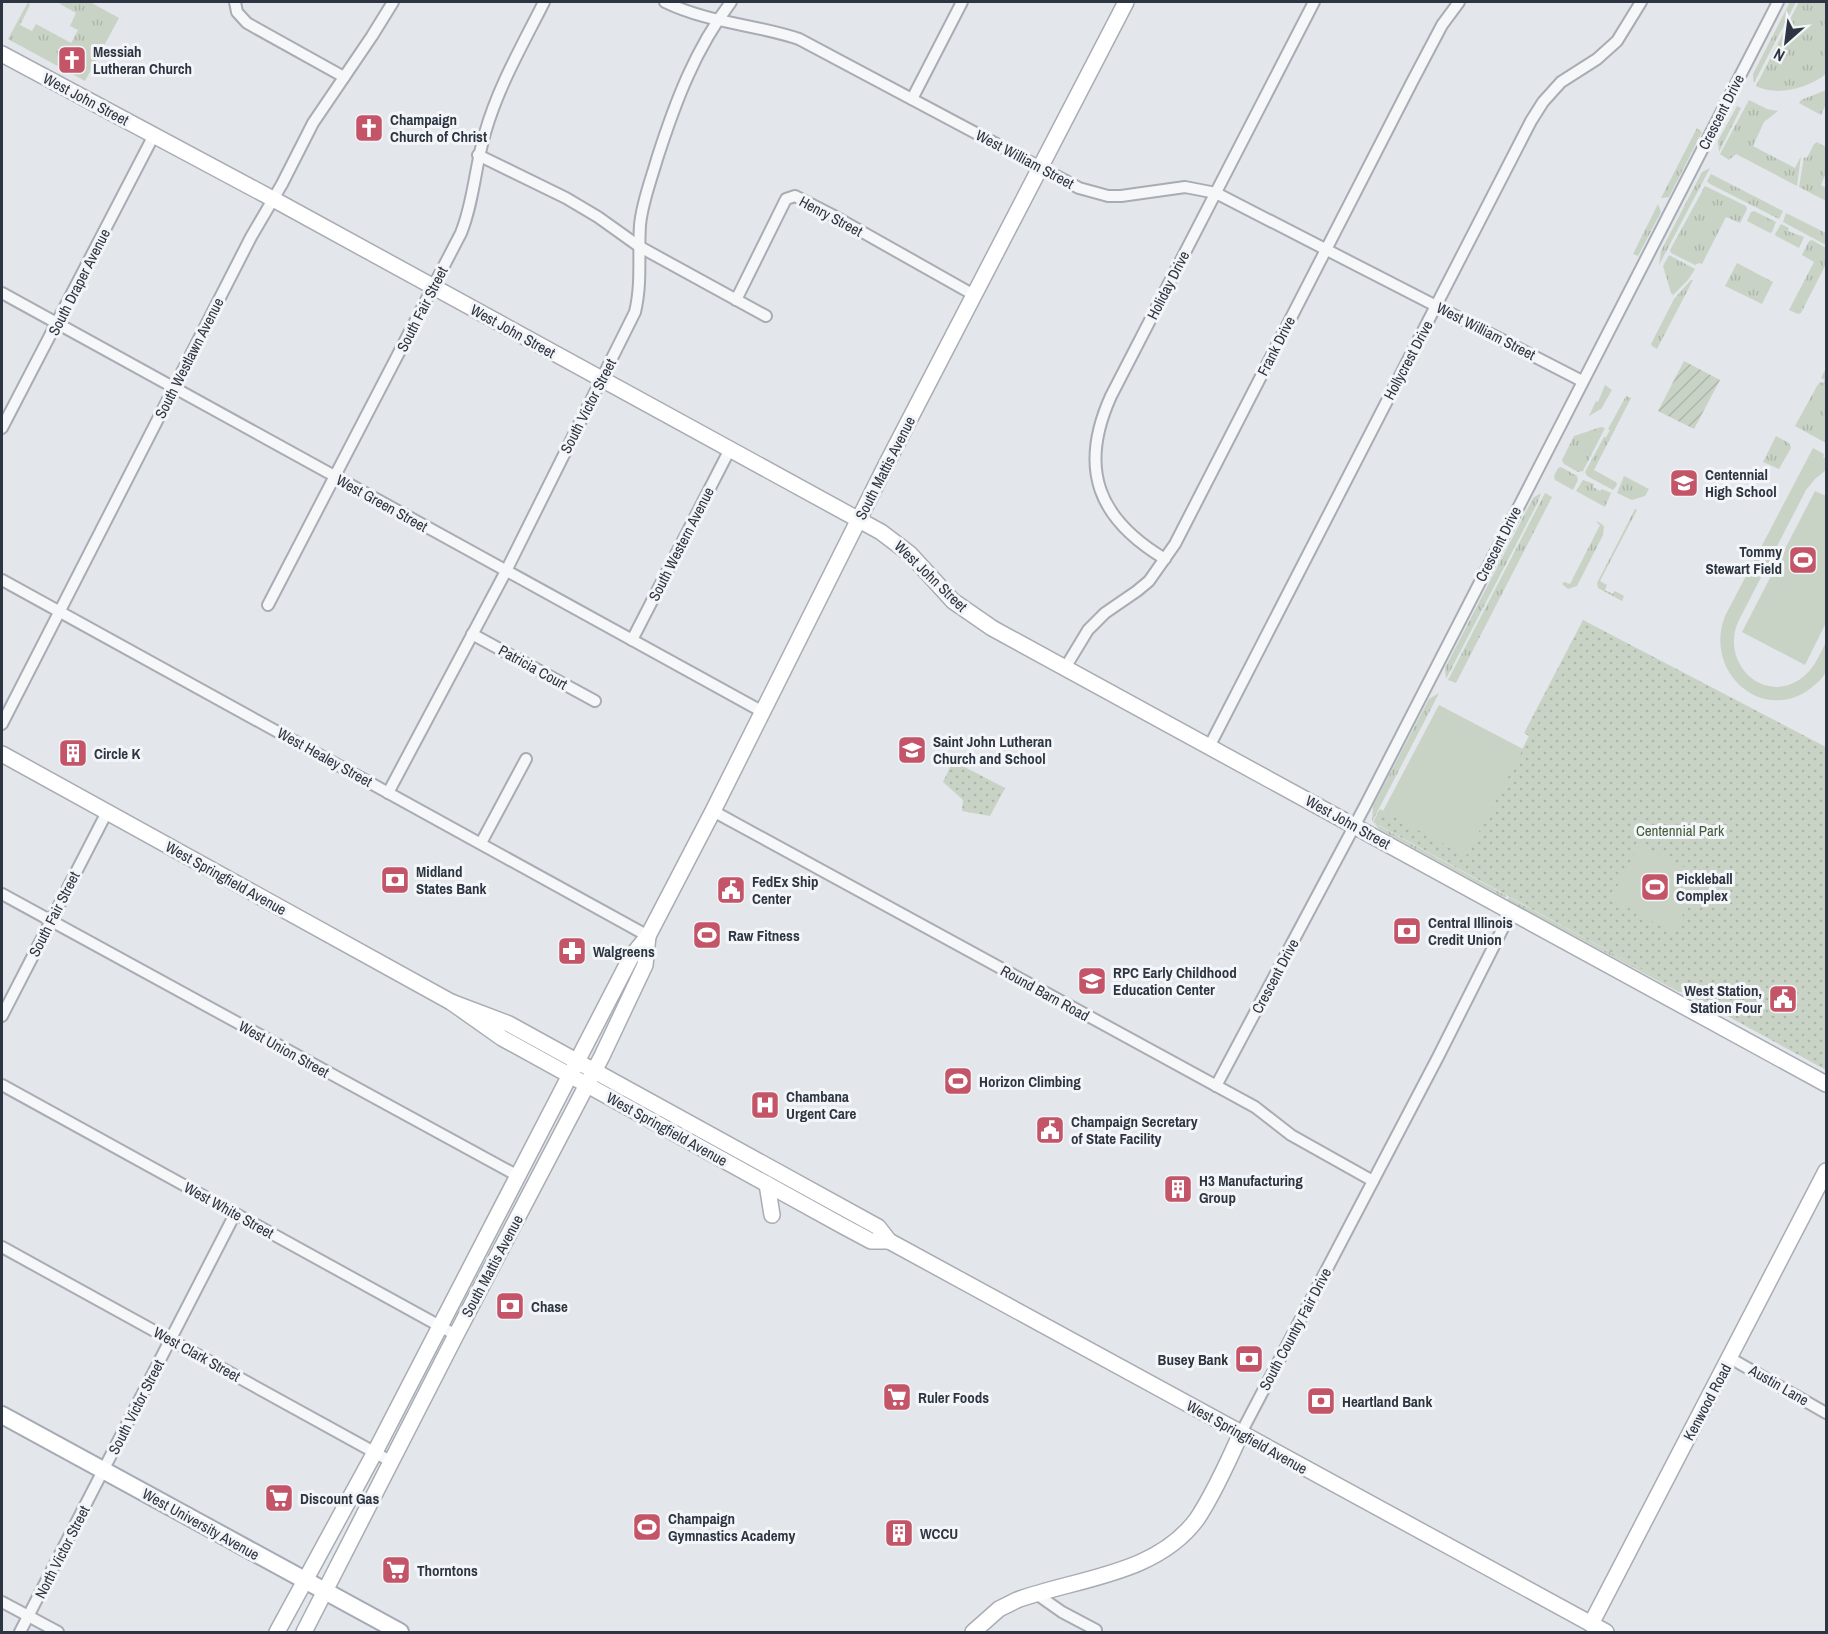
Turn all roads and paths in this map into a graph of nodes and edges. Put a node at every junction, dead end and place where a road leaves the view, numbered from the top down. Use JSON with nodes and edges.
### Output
{"nodes":[{"id":1,"x":235,"y":2,"type":"edge"},
{"id":2,"x":393,"y":2,"type":"edge"},
{"id":3,"x":544,"y":2,"type":"edge"},
{"id":4,"x":665,"y":2,"type":"edge"},
{"id":5,"x":731,"y":2,"type":"edge"},
{"id":6,"x":962,"y":2,"type":"edge"},
{"id":7,"x":1126,"y":2,"type":"edge"},
{"id":8,"x":1314,"y":2,"type":"edge"},
{"id":9,"x":1459,"y":2,"type":"edge"},
{"id":10,"x":1641,"y":2,"type":"edge"},
{"id":11,"x":1778,"y":2,"type":"edge"},
{"id":12,"x":717,"y":21,"type":"junction"},
{"id":13,"x":2,"y":54,"type":"edge"},
{"id":14,"x":344,"y":77,"type":"junction"},
{"id":15,"x":912,"y":99,"type":"junction"},
{"id":16,"x":154,"y":135,"type":"junction"},
{"id":17,"x":478,"y":155,"type":"junction"},
{"id":18,"x":1040,"y":167,"type":"junction"},
{"id":19,"x":1216,"y":193,"type":"junction"},
{"id":20,"x":273,"y":199,"type":"junction"},
{"id":21,"x":640,"y":247,"type":"junction"},
{"id":22,"x":1326,"y":248,"type":"junction"},
{"id":23,"x":433,"y":287,"type":"junction"},
{"id":24,"x":2,"y":293,"type":"edge"},
{"id":25,"x":974,"y":296,"type":"junction"},
{"id":26,"x":736,"y":300,"type":"junction"},
{"id":27,"x":1437,"y":306,"type":"junction"},
{"id":28,"x":766,"y":316,"type":"dead end"},
{"id":29,"x":57,"y":323,"type":"junction"},
{"id":30,"x":602,"y":380,"type":"junction"},
{"id":31,"x":1582,"y":381,"type":"junction"},
{"id":32,"x":174,"y":388,"type":"junction"},
{"id":33,"x":2,"y":428,"type":"edge"},
{"id":34,"x":730,"y":449,"type":"junction"},
{"id":35,"x":334,"y":477,"type":"junction"},
{"id":36,"x":859,"y":519,"type":"junction"},
{"id":37,"x":1165,"y":559,"type":"junction"},
{"id":38,"x":506,"y":570,"type":"junction"},
{"id":39,"x":2,"y":580,"type":"edge"},
{"id":40,"x":268,"y":605,"type":"dead end"},
{"id":41,"x":58,"y":611,"type":"junction"},
{"id":42,"x":472,"y":634,"type":"junction"},
{"id":43,"x":632,"y":640,"type":"junction"},
{"id":44,"x":1065,"y":668,"type":"junction"},
{"id":45,"x":595,"y":701,"type":"dead end"},
{"id":46,"x":763,"y":712,"type":"junction"},
{"id":47,"x":2,"y":724,"type":"edge"},
{"id":48,"x":1209,"y":747,"type":"junction"},
{"id":49,"x":2,"y":754,"type":"edge"},
{"id":50,"x":526,"y":759,"type":"dead end"},
{"id":51,"x":388,"y":792,"type":"junction"},
{"id":52,"x":713,"y":811,"type":"junction"},
{"id":53,"x":106,"y":812,"type":"junction"},
{"id":54,"x":1354,"y":826,"type":"junction"},
{"id":55,"x":482,"y":843,"type":"junction"},
{"id":56,"x":2,"y":894,"type":"edge"},
{"id":57,"x":1511,"y":912,"type":"junction"},
{"id":58,"x":51,"y":920,"type":"junction"},
{"id":59,"x":648,"y":936,"type":"junction"},
{"id":60,"x":450,"y":1002,"type":"junction"},
{"id":61,"x":2,"y":1016,"type":"edge"},
{"id":62,"x":577,"y":1060,"type":"junction"},
{"id":63,"x":595,"y":1070,"type":"junction"},
{"id":64,"x":569,"y":1075,"type":"junction"},
{"id":65,"x":1827,"y":1084,"type":"edge"},
{"id":66,"x":2,"y":1085,"type":"edge"},
{"id":67,"x":587,"y":1085,"type":"junction"},
{"id":68,"x":1216,"y":1086,"type":"junction"},
{"id":69,"x":1827,"y":1170,"type":"edge"},
{"id":70,"x":518,"y":1176,"type":"junction"},
{"id":71,"x":1373,"y":1181,"type":"junction"},
{"id":72,"x":767,"y":1184,"type":"junction"},
{"id":73,"x":235,"y":1215,"type":"junction"},
{"id":74,"x":772,"y":1215,"type":"dead end"},
{"id":75,"x":889,"y":1241,"type":"junction"},
{"id":76,"x":2,"y":1247,"type":"edge"},
{"id":77,"x":439,"y":1327,"type":"junction"},
{"id":78,"x":456,"y":1335,"type":"junction"},
{"id":79,"x":171,"y":1340,"type":"junction"},
{"id":80,"x":1730,"y":1358,"type":"junction"},
{"id":81,"x":1827,"y":1413,"type":"edge"},
{"id":82,"x":2,"y":1415,"type":"edge"},
{"id":83,"x":1241,"y":1433,"type":"junction"},
{"id":84,"x":375,"y":1452,"type":"junction"},
{"id":85,"x":392,"y":1462,"type":"junction"},
{"id":86,"x":103,"y":1471,"type":"junction"},
{"id":87,"x":306,"y":1581,"type":"junction"},
{"id":88,"x":324,"y":1591,"type":"junction"},
{"id":89,"x":1035,"y":1593,"type":"junction"},
{"id":90,"x":2,"y":1602,"type":"edge"},
{"id":91,"x":28,"y":1617,"type":"junction"},
{"id":92,"x":1589,"y":1628,"type":"edge"},
{"id":93,"x":1096,"y":1630,"type":"dead end"},
{"id":94,"x":20,"y":1632,"type":"edge"},
{"id":95,"x":58,"y":1632,"type":"edge"},
{"id":96,"x":277,"y":1632,"type":"edge"},
{"id":97,"x":304,"y":1632,"type":"edge"},
{"id":98,"x":400,"y":1632,"type":"edge"},
{"id":99,"x":973,"y":1632,"type":"edge"},
{"id":100,"x":1606,"y":1632,"type":"edge"}],
"edges":[{"from":1,"to":14,"type":"street"},
{"from":2,"to":14,"type":"street","name":"South Westlawn Avenue"},
{"from":3,"to":17,"type":"street","name":"South Fair Street"},
{"from":4,"to":12,"type":"street","name":"West William Street"},
{"from":5,"to":12,"type":"street","name":"South Victor Street"},
{"from":6,"to":15,"type":"street"},
{"from":7,"to":18,"type":"main road","name":"South Mattis Avenue"},
{"from":8,"to":19,"type":"street","name":"Holiday Drive"},
{"from":9,"to":22,"type":"street","name":"Frank Drive"},
{"from":10,"to":27,"type":"street","name":"Hollycrest Drive"},
{"from":11,"to":31,"type":"street","name":"Crescent Drive"},
{"from":12,"to":15,"type":"street","name":"West William Street"},
{"from":12,"to":21,"type":"street","name":"South Victor Street"},
{"from":13,"to":16,"type":"main road","name":"West John Street"},
{"from":14,"to":20,"type":"street","name":"South Westlawn Avenue"},
{"from":15,"to":18,"type":"street","name":"West William Street"},
{"from":16,"to":20,"type":"main road","name":"West John Street"},
{"from":16,"to":29,"type":"street","name":"South Draper Avenue"},
{"from":17,"to":21,"type":"street"},
{"from":17,"to":23,"type":"street","name":"South Fair Street"},
{"from":18,"to":19,"type":"street","name":"West William Street"},
{"from":18,"to":25,"type":"main road","name":"South Mattis Avenue"},
{"from":19,"to":22,"type":"street","name":"West William Street"},
{"from":19,"to":37,"type":"street","name":"Holiday Drive"},
{"from":20,"to":23,"type":"main road","name":"West John Street"},
{"from":20,"to":32,"type":"street","name":"South Westlawn Avenue"},
{"from":21,"to":26,"type":"street"},
{"from":21,"to":30,"type":"street","name":"South Victor Street"},
{"from":22,"to":27,"type":"street","name":"West William Street"},
{"from":22,"to":37,"type":"street","name":"Frank Drive"},
{"from":23,"to":30,"type":"main road","name":"West John Street"},
{"from":23,"to":35,"type":"street","name":"South Fair Street"},
{"from":24,"to":29,"type":"street","name":"West Green Street"},
{"from":25,"to":26,"type":"street","name":"Henry Street"},
{"from":25,"to":36,"type":"main road","name":"South Mattis Avenue"},
{"from":26,"to":28,"type":"street"},
{"from":27,"to":31,"type":"street","name":"West William Street"},
{"from":27,"to":48,"type":"street","name":"Hollycrest Drive"},
{"from":29,"to":32,"type":"street","name":"West Green Street"},
{"from":29,"to":33,"type":"street","name":"South Draper Avenue"},
{"from":30,"to":34,"type":"main road","name":"West John Street"},
{"from":30,"to":38,"type":"street","name":"South Victor Street"},
{"from":31,"to":54,"type":"street","name":"Crescent Drive"},
{"from":32,"to":35,"type":"street","name":"West Green Street"},
{"from":32,"to":41,"type":"street","name":"South Westlawn Avenue"},
{"from":34,"to":36,"type":"main road","name":"West John Street"},
{"from":34,"to":43,"type":"street","name":"South Western Avenue"},
{"from":35,"to":38,"type":"street","name":"West Green Street"},
{"from":35,"to":40,"type":"street","name":"South Fair Street"},
{"from":36,"to":44,"type":"main road","name":"West John Street"},
{"from":36,"to":46,"type":"main road","name":"South Mattis Avenue"},
{"from":37,"to":44,"type":"street","name":"Frank Drive"},
{"from":38,"to":42,"type":"street","name":"South Victor Street"},
{"from":38,"to":43,"type":"street","name":"West Green Street"},
{"from":39,"to":41,"type":"street","name":"West Healey Street"},
{"from":41,"to":47,"type":"street","name":"South Westlawn Avenue"},
{"from":41,"to":51,"type":"street","name":"West Healey Street"},
{"from":42,"to":45,"type":"street","name":"Patricia Court"},
{"from":42,"to":51,"type":"street","name":"South Victor Street"},
{"from":43,"to":46,"type":"street","name":"West Green Street"},
{"from":44,"to":48,"type":"main road","name":"West John Street"},
{"from":46,"to":52,"type":"main road","name":"South Mattis Avenue"},
{"from":48,"to":54,"type":"main road","name":"West John Street"},
{"from":49,"to":53,"type":"main road","name":"West Springfield Avenue"},
{"from":50,"to":55,"type":"street"},
{"from":51,"to":55,"type":"street","name":"West Healey Street"},
{"from":52,"to":59,"type":"main road","name":"South Mattis Avenue"},
{"from":52,"to":68,"type":"street","name":"Round Barn Road"},
{"from":53,"to":58,"type":"street","name":"South Fair Street"},
{"from":53,"to":60,"type":"main road","name":"West Springfield Avenue"},
{"from":54,"to":57,"type":"main road","name":"West John Street"},
{"from":54,"to":68,"type":"street","name":"Crescent Drive"},
{"from":55,"to":59,"type":"street","name":"West Healey Street"},
{"from":56,"to":58,"type":"street","name":"West Union Street"},
{"from":57,"to":65,"type":"main road","name":"West John Street"},
{"from":57,"to":71,"type":"street","name":"South Country Fair Drive"},
{"from":58,"to":61,"type":"street","name":"South Fair Street"},
{"from":58,"to":70,"type":"street","name":"West Union Street"},
{"from":59,"to":62,"type":"main road","name":"South Mattis Avenue"},
{"from":59,"to":63,"type":"main road","name":"South Mattis Avenue"},
{"from":60,"to":62,"type":"main road","name":"West Springfield Avenue"},
{"from":60,"to":64,"type":"main road","name":"West Springfield Avenue"},
{"from":62,"to":63,"type":"main road","name":"West Springfield Avenue"},
{"from":62,"to":64,"type":"main road","name":"South Mattis Avenue"},
{"from":63,"to":67,"type":"main road","name":"South Mattis Avenue"},
{"from":63,"to":75,"type":"main road","name":"West Springfield Avenue"},
{"from":64,"to":67,"type":"main road","name":"West Springfield Avenue"},
{"from":64,"to":70,"type":"main road","name":"South Mattis Avenue"},
{"from":66,"to":73,"type":"street","name":"West White Street"},
{"from":67,"to":72,"type":"main road","name":"West Springfield Avenue"},
{"from":67,"to":78,"type":"main road","name":"South Mattis Avenue"},
{"from":68,"to":71,"type":"street","name":"Round Barn Road"},
{"from":69,"to":80,"type":"main road","name":"Kenwood Road"},
{"from":70,"to":77,"type":"main road","name":"South Mattis Avenue"},
{"from":71,"to":83,"type":"street","name":"South Country Fair Drive"},
{"from":72,"to":74,"type":"main road"},
{"from":72,"to":75,"type":"main road","name":"West Springfield Avenue"},
{"from":73,"to":77,"type":"street","name":"West White Street"},
{"from":73,"to":79,"type":"street","name":"South Victor Street"},
{"from":75,"to":83,"type":"main road","name":"West Springfield Avenue"},
{"from":76,"to":79,"type":"street","name":"West Clark Street"},
{"from":77,"to":78,"type":"street","name":"West White Street"},
{"from":77,"to":84,"type":"main road","name":"South Mattis Avenue"},
{"from":78,"to":85,"type":"main road","name":"South Mattis Avenue"},
{"from":79,"to":84,"type":"street","name":"West Clark Street"},
{"from":79,"to":86,"type":"street","name":"South Victor Street"},
{"from":80,"to":81,"type":"street","name":"Austin Lane"},
{"from":80,"to":92,"type":"main road","name":"Kenwood Road"},
{"from":82,"to":86,"type":"main road","name":"West University Avenue"},
{"from":83,"to":89,"type":"main road","name":"South Country Fair Drive"},
{"from":83,"to":92,"type":"main road","name":"West Springfield Avenue"},
{"from":84,"to":85,"type":"street","name":"West Clark Street"},
{"from":84,"to":87,"type":"main road","name":"South Mattis Avenue"},
{"from":85,"to":88,"type":"main road","name":"South Mattis Avenue"},
{"from":86,"to":87,"type":"main road","name":"West University Avenue"},
{"from":86,"to":91,"type":"street","name":"North Victor Street"},
{"from":87,"to":88,"type":"main road","name":"West University Avenue"},
{"from":87,"to":96,"type":"main road","name":"South Mattis Avenue"},
{"from":88,"to":97,"type":"main road","name":"South Mattis Avenue"},
{"from":88,"to":98,"type":"main road","name":"West University Avenue"},
{"from":89,"to":93,"type":"street"},
{"from":89,"to":99,"type":"main road","name":"South Country Fair Drive"},
{"from":90,"to":91,"type":"street"},
{"from":91,"to":94,"type":"street","name":"North Victor Street"},
{"from":91,"to":95,"type":"street"},
{"from":92,"to":100,"type":"main road","name":"West Springfield Avenue"}]}
